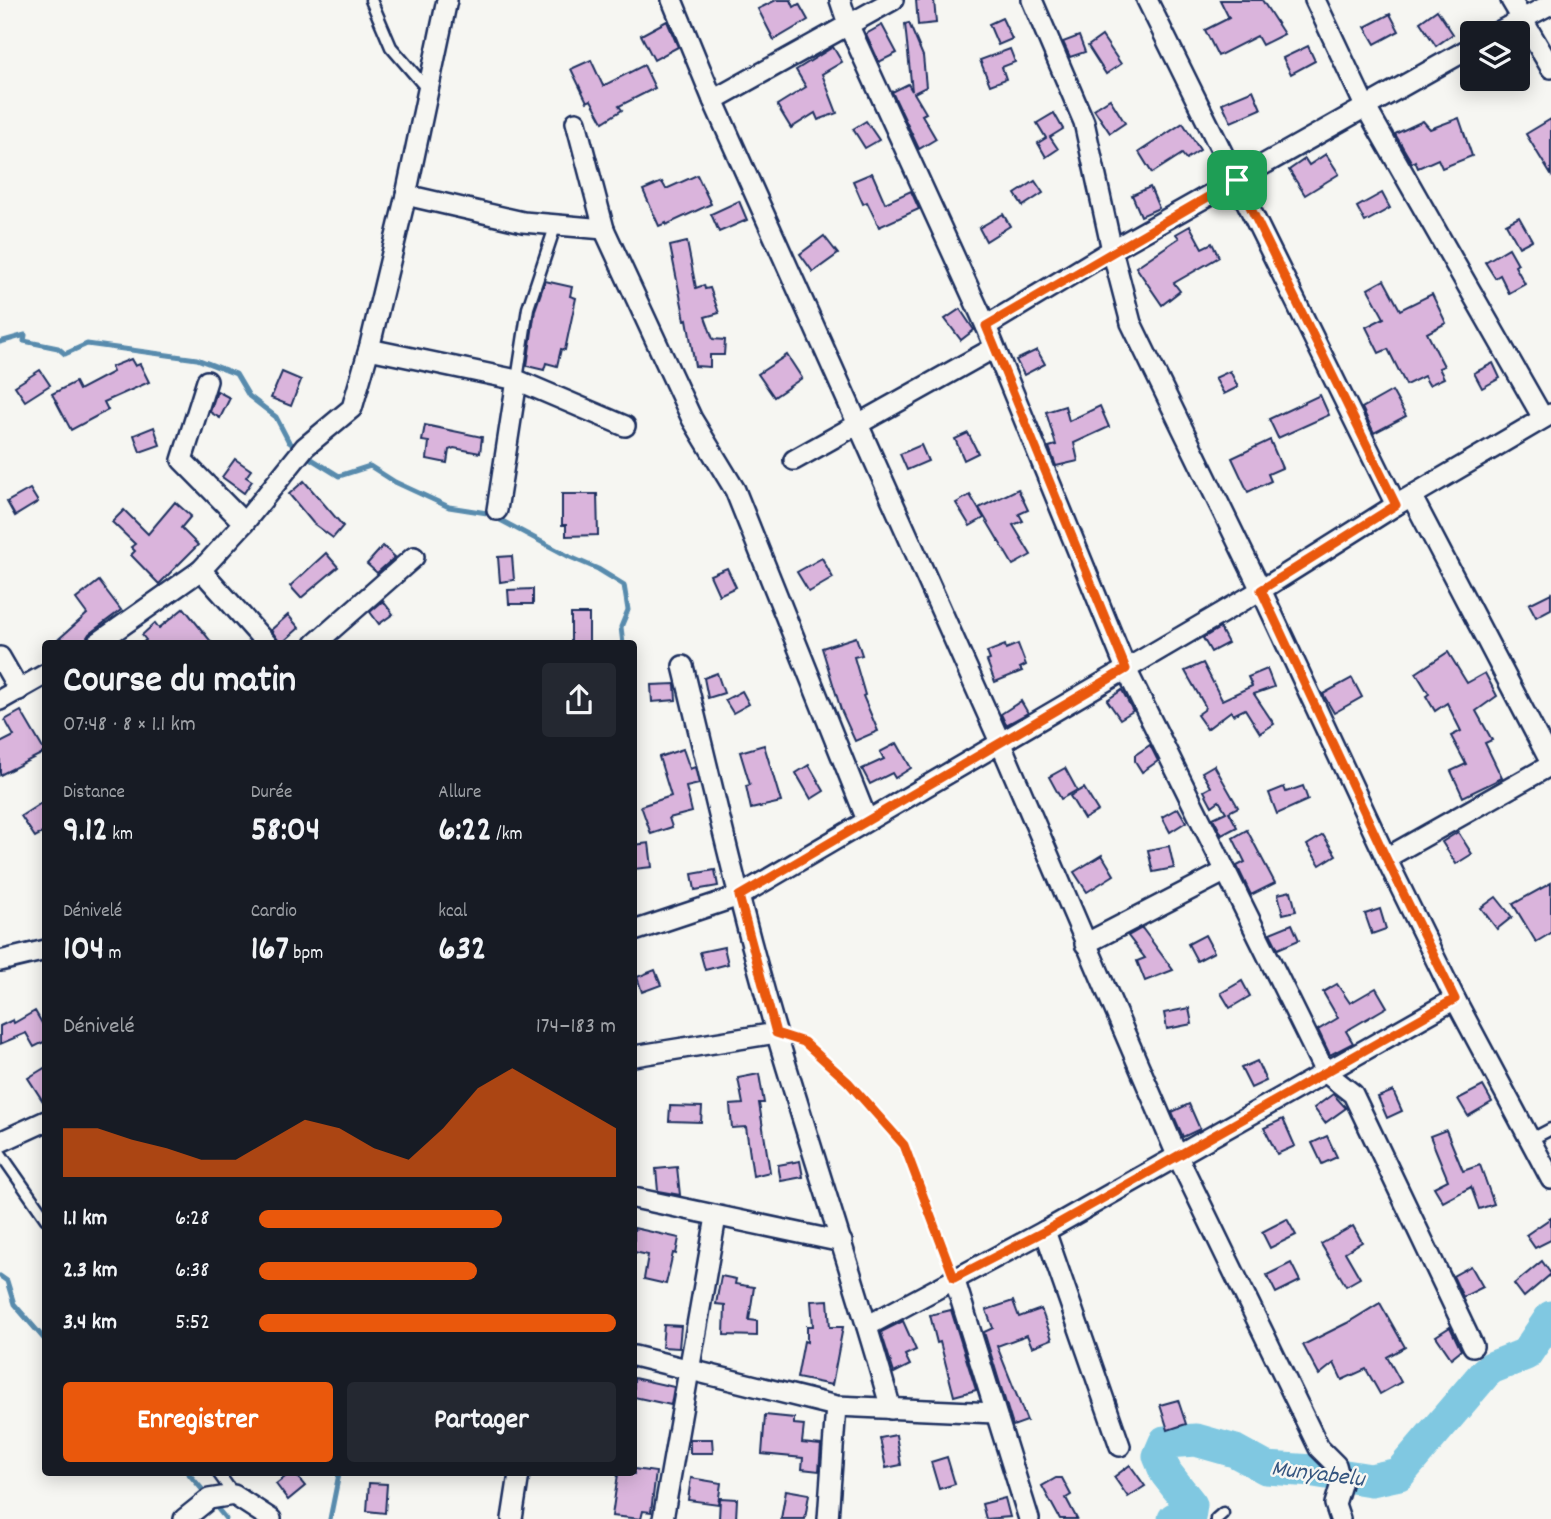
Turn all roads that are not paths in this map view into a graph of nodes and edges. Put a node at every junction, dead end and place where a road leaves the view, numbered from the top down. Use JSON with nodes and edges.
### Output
{"nodes":[{"id":1,"x":371,"y":0,"type":"edge"},
{"id":2,"x":447,"y":0,"type":"edge"},
{"id":3,"x":672,"y":0,"type":"edge"},
{"id":4,"x":839,"y":0,"type":"edge"},
{"id":5,"x":893,"y":0,"type":"edge"},
{"id":6,"x":1032,"y":0,"type":"edge"},
{"id":7,"x":1147,"y":0,"type":"edge"},
{"id":8,"x":1315,"y":0,"type":"edge"},
{"id":9,"x":1511,"y":0,"type":"edge"},
{"id":10,"x":1551,"y":4,"type":"edge"},
{"id":11,"x":1522,"y":19,"type":"junction"},
{"id":12,"x":1518,"y":21,"type":"edge"},
{"id":13,"x":848,"y":24,"type":"junction"},
{"id":14,"x":1460,"y":54,"type":"edge"},
{"id":15,"x":1551,"y":68,"type":"edge"},
{"id":16,"x":428,"y":90,"type":"junction"},
{"id":17,"x":713,"y":100,"type":"junction"},
{"id":18,"x":1366,"y":106,"type":"junction"},
{"id":19,"x":576,"y":122,"type":"dead end"},
{"id":20,"x":1237,"y":180,"type":"junction"},
{"id":21,"x":406,"y":195,"type":"junction"},
{"id":22,"x":555,"y":227,"type":"junction"},
{"id":23,"x":604,"y":229,"type":"junction"},
{"id":24,"x":1112,"y":250,"type":"junction"},
{"id":25,"x":986,"y":326,"type":"junction"},
{"id":26,"x":994,"y":348,"type":"junction"},
{"id":27,"x":369,"y":349,"type":"junction"},
{"id":28,"x":517,"y":380,"type":"junction"},
{"id":29,"x":207,"y":381,"type":"dead end"},
{"id":30,"x":1547,"y":416,"type":"edge"},
{"id":31,"x":859,"y":424,"type":"junction"},
{"id":32,"x":625,"y":426,"type":"dead end"},
{"id":33,"x":794,"y":460,"type":"dead end"},
{"id":34,"x":1404,"y":501,"type":"junction"},
{"id":35,"x":497,"y":510,"type":"dead end"},
{"id":36,"x":244,"y":523,"type":"junction"},
{"id":37,"x":414,"y":557,"type":"dead end"},
{"id":38,"x":201,"y":570,"type":"junction"},
{"id":39,"x":1261,"y":590,"type":"junction"},
{"id":40,"x":102,"y":640,"type":"edge"},
{"id":41,"x":263,"y":640,"type":"edge"},
{"id":42,"x":320,"y":640,"type":"edge"},
{"id":43,"x":0,"y":657,"type":"edge"},
{"id":44,"x":683,"y":666,"type":"dead end"},
{"id":45,"x":1126,"y":669,"type":"junction"},
{"id":46,"x":42,"y":676,"type":"edge"},
{"id":47,"x":19,"y":690,"type":"junction"},
{"id":48,"x":0,"y":700,"type":"edge"},
{"id":49,"x":1000,"y":741,"type":"junction"},
{"id":50,"x":1551,"y":764,"type":"edge"},
{"id":51,"x":867,"y":820,"type":"junction"},
{"id":52,"x":1386,"y":858,"type":"junction"},
{"id":53,"x":1226,"y":870,"type":"junction"},
{"id":54,"x":739,"y":896,"type":"junction"},
{"id":55,"x":637,"y":930,"type":"edge"},
{"id":56,"x":1085,"y":944,"type":"junction"},
{"id":57,"x":42,"y":952,"type":"edge"},
{"id":58,"x":0,"y":961,"type":"edge"},
{"id":59,"x":1455,"y":999,"type":"junction"},
{"id":60,"x":776,"y":1033,"type":"junction"},
{"id":61,"x":637,"y":1056,"type":"edge"},
{"id":62,"x":1325,"y":1072,"type":"junction"},
{"id":63,"x":42,"y":1123,"type":"edge"},
{"id":64,"x":1551,"y":1129,"type":"edge"},
{"id":65,"x":1530,"y":1140,"type":"junction"},
{"id":66,"x":0,"y":1142,"type":"edge"},
{"id":67,"x":0,"y":1153,"type":"edge"},
{"id":68,"x":1177,"y":1155,"type":"junction"},
{"id":69,"x":1551,"y":1179,"type":"edge"},
{"id":70,"x":637,"y":1199,"type":"edge"},
{"id":71,"x":42,"y":1213,"type":"edge"},
{"id":72,"x":716,"y":1217,"type":"junction"},
{"id":73,"x":1045,"y":1231,"type":"junction"},
{"id":74,"x":842,"y":1242,"type":"junction"},
{"id":75,"x":954,"y":1278,"type":"junction"},
{"id":76,"x":867,"y":1326,"type":"junction"},
{"id":77,"x":1473,"y":1346,"type":"dead end"},
{"id":78,"x":637,"y":1357,"type":"edge"},
{"id":79,"x":691,"y":1370,"type":"junction"},
{"id":80,"x":836,"y":1406,"type":"junction"},
{"id":81,"x":891,"y":1409,"type":"junction"},
{"id":82,"x":995,"y":1413,"type":"junction"},
{"id":83,"x":1120,"y":1446,"type":"dead end"},
{"id":84,"x":220,"y":1476,"type":"edge"},
{"id":85,"x":519,"y":1476,"type":"edge"},
{"id":86,"x":234,"y":1495,"type":"junction"},
{"id":87,"x":184,"y":1519,"type":"edge"},
{"id":88,"x":271,"y":1519,"type":"edge"},
{"id":89,"x":512,"y":1519,"type":"edge"},
{"id":90,"x":663,"y":1519,"type":"edge"},
{"id":91,"x":828,"y":1519,"type":"edge"},
{"id":92,"x":1029,"y":1519,"type":"edge"},
{"id":93,"x":1340,"y":1519,"type":"edge"}],
"edges":[{"from":1,"to":16,"type":"lane"},
{"from":2,"to":16,"type":"street"},
{"from":3,"to":17,"type":"street"},
{"from":4,"to":13,"type":"street"},
{"from":5,"to":13,"type":"street"},
{"from":6,"to":24,"type":"street"},
{"from":7,"to":20,"type":"street"},
{"from":8,"to":18,"type":"street"},
{"from":9,"to":11,"type":"street"},
{"from":10,"to":11,"type":"street"},
{"from":11,"to":12,"type":"street"},
{"from":11,"to":15,"type":"street"},
{"from":13,"to":17,"type":"street"},
{"from":13,"to":25,"type":"street"},
{"from":14,"to":18,"type":"street"},
{"from":16,"to":21,"type":"street"},
{"from":17,"to":31,"type":"street"},
{"from":18,"to":20,"type":"street"},
{"from":18,"to":30,"type":"street"},
{"from":19,"to":23,"type":"street"},
{"from":20,"to":24,"type":"street"},
{"from":20,"to":34,"type":"street"},
{"from":21,"to":22,"type":"street"},
{"from":21,"to":27,"type":"street"},
{"from":22,"to":23,"type":"street"},
{"from":22,"to":28,"type":"lane"},
{"from":23,"to":51,"type":"street"},
{"from":24,"to":25,"type":"street"},
{"from":24,"to":39,"type":"street"},
{"from":25,"to":26,"type":"street"},
{"from":26,"to":31,"type":"street"},
{"from":26,"to":45,"type":"street"},
{"from":27,"to":28,"type":"street"},
{"from":27,"to":36,"type":"street"},
{"from":28,"to":32,"type":"street"},
{"from":28,"to":35,"type":"street"},
{"from":29,"to":36,"type":"street"},
{"from":30,"to":34,"type":"street"},
{"from":31,"to":33,"type":"street"},
{"from":31,"to":49,"type":"street"},
{"from":34,"to":39,"type":"street"},
{"from":34,"to":50,"type":"street"},
{"from":36,"to":38,"type":"street"},
{"from":37,"to":42,"type":"street"},
{"from":38,"to":40,"type":"street"},
{"from":38,"to":41,"type":"street"},
{"from":39,"to":45,"type":"street"},
{"from":39,"to":52,"type":"street"},
{"from":43,"to":47,"type":"street"},
{"from":44,"to":54,"type":"street"},
{"from":45,"to":49,"type":"street"},
{"from":45,"to":53,"type":"street"},
{"from":46,"to":47,"type":"street"},
{"from":47,"to":48,"type":"street"},
{"from":49,"to":51,"type":"street"},
{"from":49,"to":56,"type":"street"},
{"from":50,"to":52,"type":"street"},
{"from":51,"to":54,"type":"street"},
{"from":52,"to":59,"type":"street"},
{"from":53,"to":56,"type":"street"},
{"from":53,"to":62,"type":"street"},
{"from":54,"to":55,"type":"street"},
{"from":54,"to":60,"type":"street"},
{"from":56,"to":68,"type":"street"},
{"from":57,"to":58,"type":"street"},
{"from":59,"to":62,"type":"street"},
{"from":59,"to":65,"type":"street"},
{"from":60,"to":61,"type":"street"},
{"from":60,"to":74,"type":"street"},
{"from":62,"to":68,"type":"street"},
{"from":62,"to":77,"type":"street"},
{"from":63,"to":66,"type":"street"},
{"from":64,"to":65,"type":"lane"},
{"from":65,"to":69,"type":"street"},
{"from":67,"to":71,"type":"lane"},
{"from":68,"to":73,"type":"street"},
{"from":68,"to":93,"type":"street"},
{"from":70,"to":72,"type":"street"},
{"from":72,"to":74,"type":"street"},
{"from":72,"to":79,"type":"street"},
{"from":73,"to":75,"type":"street"},
{"from":73,"to":83,"type":"street"},
{"from":74,"to":76,"type":"street"},
{"from":75,"to":76,"type":"street"},
{"from":75,"to":82,"type":"street"},
{"from":76,"to":81,"type":"street"},
{"from":78,"to":79,"type":"street"},
{"from":79,"to":80,"type":"street"},
{"from":79,"to":90,"type":"street"},
{"from":80,"to":81,"type":"street"},
{"from":80,"to":91,"type":"street"},
{"from":81,"to":82,"type":"street"},
{"from":82,"to":92,"type":"street"},
{"from":84,"to":86,"type":"lane"},
{"from":85,"to":89,"type":"street"},
{"from":86,"to":87,"type":"street"},
{"from":86,"to":88,"type":"street"}]}
